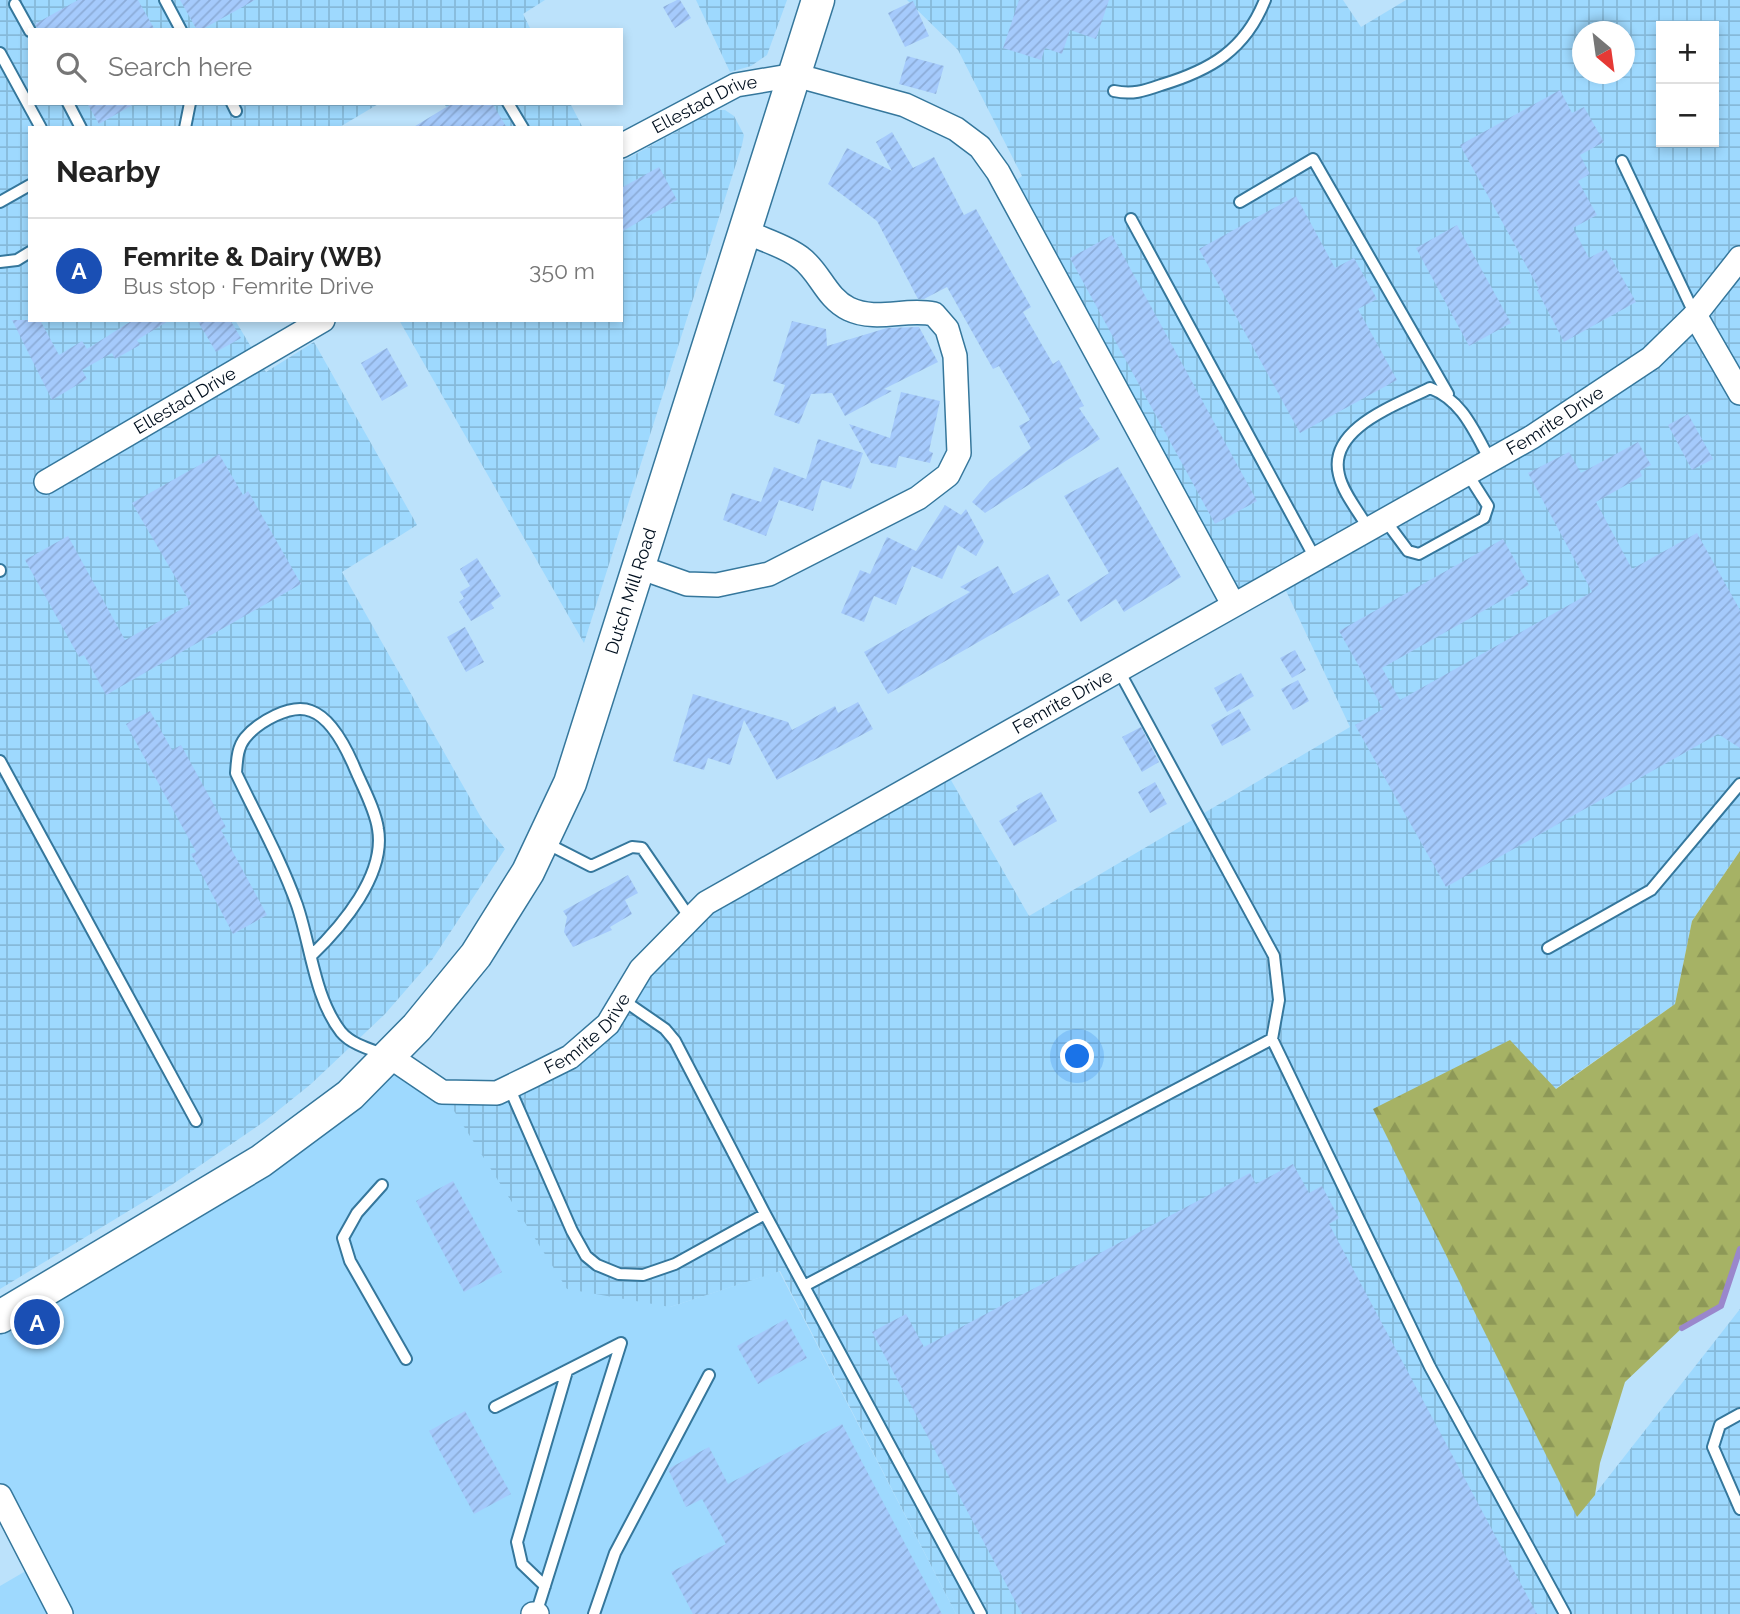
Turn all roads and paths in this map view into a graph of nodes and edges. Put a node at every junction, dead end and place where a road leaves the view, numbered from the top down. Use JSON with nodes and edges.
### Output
{"nodes":[{"id":1,"x":165,"y":0,"type":"edge"},
{"id":2,"x":818,"y":0,"type":"edge"},
{"id":3,"x":1265,"y":0,"type":"edge"},
{"id":4,"x":17,"y":1,"type":"edge"},
{"id":5,"x":29,"y":28,"type":"edge"},
{"id":6,"x":180,"y":28,"type":"edge"},
{"id":7,"x":0,"y":53,"type":"edge"},
{"id":8,"x":795,"y":75,"type":"junction"},
{"id":9,"x":1114,"y":91,"type":"dead end"},
{"id":10,"x":28,"y":104,"type":"edge"},
{"id":11,"x":28,"y":105,"type":"edge"},
{"id":12,"x":69,"y":105,"type":"edge"},
{"id":13,"x":190,"y":105,"type":"edge"},
{"id":14,"x":510,"y":105,"type":"edge"},
{"id":15,"x":40,"y":126,"type":"edge"},
{"id":16,"x":80,"y":126,"type":"edge"},
{"id":17,"x":185,"y":126,"type":"edge"},
{"id":18,"x":522,"y":126,"type":"edge"},
{"id":19,"x":623,"y":145,"type":"edge"},
{"id":20,"x":1622,"y":161,"type":"dead end"},
{"id":21,"x":28,"y":186,"type":"edge"},
{"id":22,"x":0,"y":202,"type":"edge"},
{"id":23,"x":1240,"y":202,"type":"dead end"},
{"id":24,"x":1131,"y":219,"type":"dead end"},
{"id":25,"x":747,"y":232,"type":"junction"},
{"id":26,"x":28,"y":253,"type":"edge"},
{"id":27,"x":1740,"y":258,"type":"edge"},
{"id":28,"x":0,"y":262,"type":"edge"},
{"id":29,"x":1695,"y":315,"type":"junction"},
{"id":30,"x":320,"y":322,"type":"edge"},
{"id":31,"x":1740,"y":393,"type":"edge"},
{"id":32,"x":1448,"y":394,"type":"junction"},
{"id":33,"x":1490,"y":460,"type":"junction"},
{"id":34,"x":1467,"y":473,"type":"junction"},
{"id":35,"x":46,"y":482,"type":"dead end"},
{"id":36,"x":1376,"y":524,"type":"junction"},
{"id":37,"x":1315,"y":558,"type":"junction"},
{"id":38,"x":639,"y":567,"type":"junction"},
{"id":39,"x":1233,"y":604,"type":"junction"},
{"id":40,"x":1118,"y":669,"type":"junction"},
{"id":41,"x":0,"y":761,"type":"edge"},
{"id":42,"x":1740,"y":784,"type":"edge"},
{"id":43,"x":542,"y":842,"type":"junction"},
{"id":44,"x":690,"y":918,"type":"junction"},
{"id":45,"x":1548,"y":948,"type":"dead end"},
{"id":46,"x":311,"y":956,"type":"junction"},
{"id":47,"x":622,"y":1000,"type":"junction"},
{"id":48,"x":1272,"y":1039,"type":"junction"},
{"id":49,"x":389,"y":1056,"type":"junction"},
{"id":50,"x":509,"y":1087,"type":"junction"},
{"id":51,"x":196,"y":1121,"type":"dead end"},
{"id":52,"x":382,"y":1185,"type":"dead end"},
{"id":53,"x":765,"y":1214,"type":"junction"},
{"id":54,"x":804,"y":1286,"type":"junction"},
{"id":55,"x":0,"y":1317,"type":"edge"},
{"id":56,"x":406,"y":1359,"type":"dead end"},
{"id":57,"x":566,"y":1371,"type":"junction"},
{"id":58,"x":709,"y":1375,"type":"dead end"},
{"id":59,"x":495,"y":1407,"type":"dead end"},
{"id":60,"x":1740,"y":1414,"type":"edge"},
{"id":61,"x":0,"y":1496,"type":"edge"},
{"id":62,"x":1740,"y":1509,"type":"edge"},
{"id":63,"x":545,"y":1586,"type":"junction"},
{"id":64,"x":61,"y":1614,"type":"edge"},
{"id":65,"x":535,"y":1614,"type":"edge"},
{"id":66,"x":594,"y":1614,"type":"edge"},
{"id":67,"x":981,"y":1614,"type":"edge"},
{"id":68,"x":1565,"y":1614,"type":"edge"}],
"edges":[{"from":1,"to":6,"type":"lane"},
{"from":2,"to":8,"type":"street","name":"Dutch Mill Road"},
{"from":3,"to":9,"type":"lane"},
{"from":4,"to":5,"type":"lane"},
{"from":7,"to":10,"type":"lane"},
{"from":8,"to":19,"type":"street","name":"Ellestad Drive"},
{"from":8,"to":25,"type":"street","name":"Dutch Mill Road"},
{"from":8,"to":39,"type":"street"},
{"from":11,"to":15,"type":"lane"},
{"from":12,"to":16,"type":"lane"},
{"from":13,"to":17,"type":"lane"},
{"from":14,"to":18,"type":"lane"},
{"from":20,"to":29,"type":"lane"},
{"from":21,"to":22,"type":"lane"},
{"from":23,"to":32,"type":"lane"},
{"from":24,"to":37,"type":"lane"},
{"from":25,"to":38,"type":"street","name":"Dutch Mill Road"},
{"from":25,"to":38,"type":"street"},
{"from":26,"to":28,"type":"lane"},
{"from":27,"to":29,"type":"street","name":"Femrite Drive"},
{"from":29,"to":31,"type":"street"},
{"from":29,"to":33,"type":"street","name":"Femrite Drive"},
{"from":30,"to":35,"type":"street","name":"Ellestad Drive"},
{"from":32,"to":33,"type":"lane"},
{"from":32,"to":36,"type":"lane"},
{"from":33,"to":34,"type":"street","name":"Femrite Drive"},
{"from":34,"to":36,"type":"street","name":"Femrite Drive"},
{"from":34,"to":36,"type":"lane"},
{"from":36,"to":37,"type":"street","name":"Femrite Drive"},
{"from":37,"to":39,"type":"street","name":"Femrite Drive"},
{"from":38,"to":43,"type":"street","name":"Dutch Mill Road"},
{"from":39,"to":40,"type":"street","name":"Femrite Drive"},
{"from":40,"to":44,"type":"street","name":"Femrite Drive"},
{"from":40,"to":48,"type":"lane"},
{"from":41,"to":51,"type":"lane"},
{"from":42,"to":45,"type":"lane"},
{"from":43,"to":44,"type":"lane"},
{"from":43,"to":49,"type":"street","name":"Dutch Mill Road"},
{"from":44,"to":47,"type":"street","name":"Femrite Drive"},
{"from":46,"to":46,"type":"lane"},
{"from":46,"to":49,"type":"lane"},
{"from":47,"to":50,"type":"street","name":"Femrite Drive"},
{"from":47,"to":53,"type":"lane"},
{"from":48,"to":54,"type":"lane"},
{"from":48,"to":68,"type":"lane"},
{"from":49,"to":50,"type":"street","name":"Femrite Drive"},
{"from":49,"to":55,"type":"street","name":"Dutch Mill Road"},
{"from":50,"to":53,"type":"lane"},
{"from":52,"to":56,"type":"lane"},
{"from":53,"to":54,"type":"lane"},
{"from":54,"to":67,"type":"lane"},
{"from":57,"to":59,"type":"lane"},
{"from":57,"to":63,"type":"lane"},
{"from":57,"to":63,"type":"lane"},
{"from":58,"to":66,"type":"lane"},
{"from":60,"to":62,"type":"lane"},
{"from":61,"to":64,"type":"street"},
{"from":63,"to":65,"type":"lane"}]}
